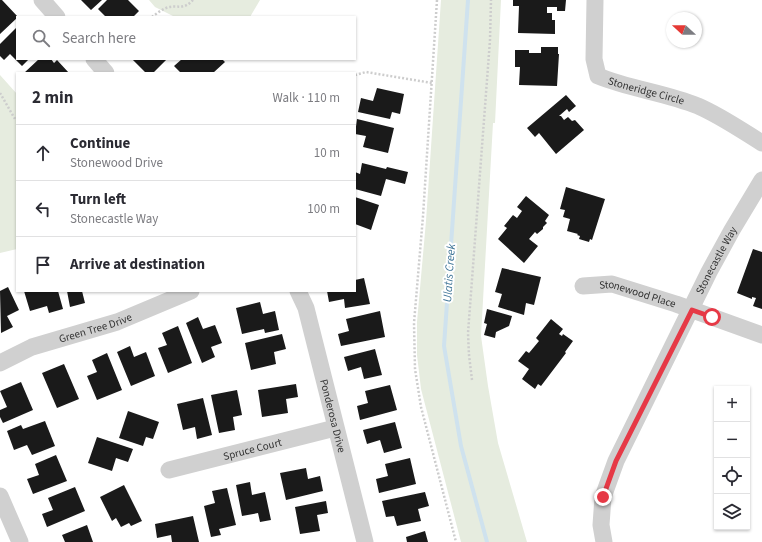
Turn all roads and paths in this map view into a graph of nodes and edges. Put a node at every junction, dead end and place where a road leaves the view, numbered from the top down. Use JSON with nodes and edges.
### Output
{"nodes":[{"id":1,"x":42,"y":0,"type":"edge"},
{"id":2,"x":193,"y":0,"type":"edge"},
{"id":3,"x":436,"y":0,"type":"edge"},
{"id":4,"x":491,"y":0,"type":"edge"},
{"id":5,"x":595,"y":0,"type":"edge"},
{"id":6,"x":56,"y":16,"type":"edge"},
{"id":7,"x":154,"y":16,"type":"edge"},
{"id":8,"x":95,"y":60,"type":"edge"},
{"id":9,"x":105,"y":72,"type":"edge"},
{"id":10,"x":356,"y":75,"type":"edge"},
{"id":11,"x":432,"y":82,"type":"junction"},
{"id":12,"x":0,"y":93,"type":"edge"},
{"id":13,"x":16,"y":119,"type":"edge"},
{"id":14,"x":762,"y":143,"type":"edge"},
{"id":15,"x":762,"y":180,"type":"edge"},
{"id":16,"x":583,"y":286,"type":"dead end"},
{"id":17,"x":188,"y":292,"type":"edge"},
{"id":18,"x":298,"y":292,"type":"edge"},
{"id":19,"x":692,"y":310,"type":"junction"},
{"id":20,"x":762,"y":335,"type":"edge"},
{"id":21,"x":0,"y":363,"type":"edge"},
{"id":22,"x":472,"y":380,"type":"dead end"},
{"id":23,"x":335,"y":428,"type":"junction"},
{"id":24,"x":169,"y":470,"type":"dead end"},
{"id":25,"x":0,"y":496,"type":"edge"},
{"id":26,"x":20,"y":542,"type":"edge"},
{"id":27,"x":365,"y":542,"type":"edge"},
{"id":28,"x":456,"y":542,"type":"edge"},
{"id":29,"x":604,"y":542,"type":"edge"}],
"edges":[{"from":1,"to":6,"type":"street"},
{"from":2,"to":7,"type":"path"},
{"from":3,"to":11,"type":"path"},
{"from":4,"to":22,"type":"path"},
{"from":5,"to":14,"type":"street","name":"Stoneridge Circle"},
{"from":8,"to":9,"type":"street"},
{"from":10,"to":11,"type":"path"},
{"from":11,"to":28,"type":"path"},
{"from":12,"to":13,"type":"path"},
{"from":15,"to":19,"type":"street","name":"Stonecastle Way"},
{"from":16,"to":19,"type":"street","name":"Stonewood Place"},
{"from":17,"to":21,"type":"street","name":"Green Tree Drive"},
{"from":18,"to":23,"type":"street","name":"Ponderosa Drive"},
{"from":19,"to":20,"type":"street","name":"Stonewood Place"},
{"from":19,"to":29,"type":"street","name":"Stonecastle Way"},
{"from":23,"to":24,"type":"street","name":"Spruce Court"},
{"from":23,"to":27,"type":"street","name":"Ponderosa Drive"},
{"from":25,"to":26,"type":"street"}]}
